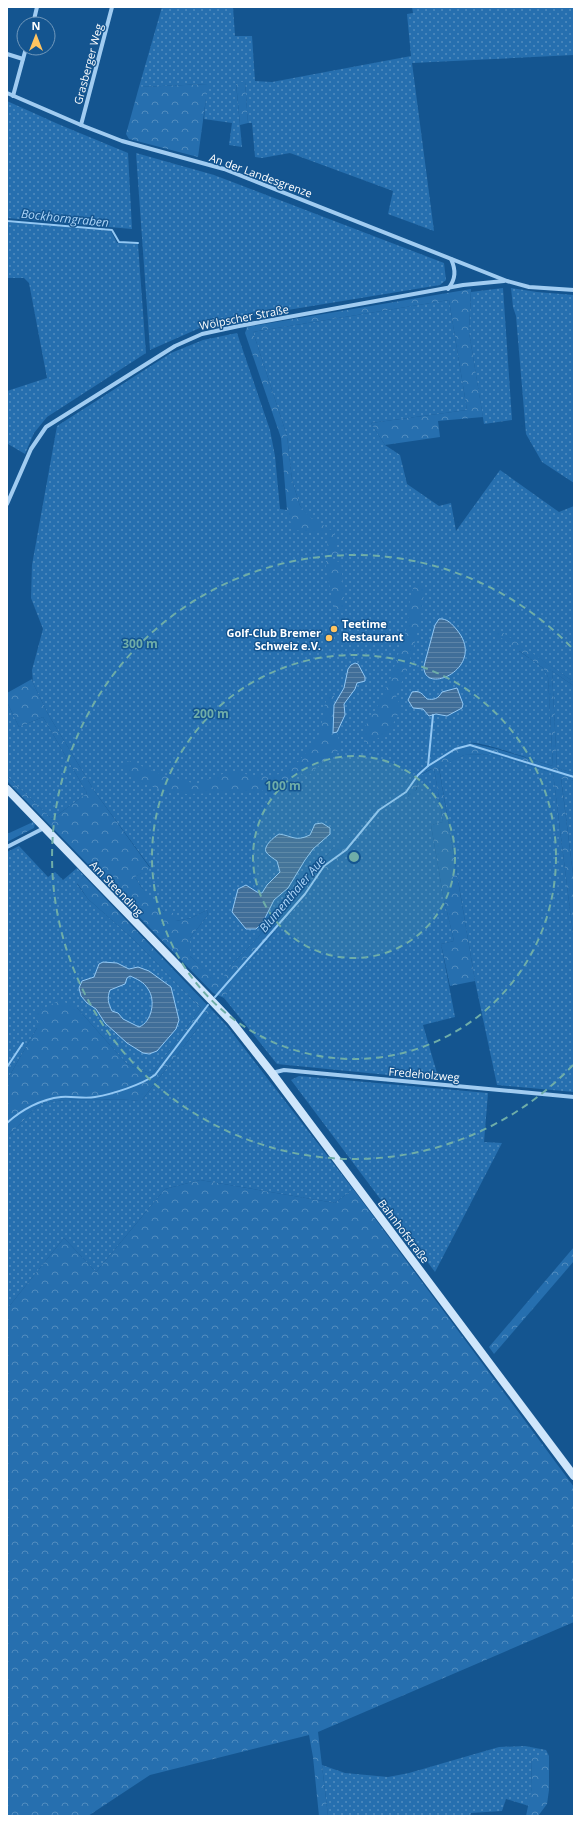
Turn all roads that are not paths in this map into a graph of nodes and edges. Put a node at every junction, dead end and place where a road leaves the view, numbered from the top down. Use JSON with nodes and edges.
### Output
{"nodes":[{"id":1,"x":112,"y":7,"type":"edge"},
{"id":2,"x":7,"y":54,"type":"edge"},
{"id":3,"x":24,"y":56,"type":"edge"},
{"id":4,"x":23,"y":59,"type":"junction"},
{"id":5,"x":7,"y":93,"type":"edge"},
{"id":6,"x":13,"y":96,"type":"junction"},
{"id":7,"x":81,"y":125,"type":"junction"},
{"id":8,"x":451,"y":259,"type":"junction"},
{"id":9,"x":507,"y":281,"type":"junction"},
{"id":10,"x":448,"y":289,"type":"junction"},
{"id":11,"x":574,"y":290,"type":"edge"},
{"id":12,"x":7,"y":504,"type":"edge"},
{"id":13,"x":7,"y":789,"type":"edge"},
{"id":14,"x":44,"y":828,"type":"junction"},
{"id":15,"x":7,"y":847,"type":"edge"},
{"id":16,"x":213,"y":1002,"type":"joint"},
{"id":17,"x":272,"y":1073,"type":"junction"},
{"id":18,"x":574,"y":1096,"type":"edge"},
{"id":19,"x":574,"y":1476,"type":"edge"}],
"edges":[{"from":1,"to":7,"type":"street","name":"Grasberger Weg"},
{"from":2,"to":4,"type":"street"},
{"from":3,"to":4,"type":"street"},
{"from":4,"to":6,"type":"street"},
{"from":5,"to":6,"type":"street","name":"An der Landesgrenze"},
{"from":6,"to":7,"type":"street","name":"An der Landesgrenze"},
{"from":7,"to":8,"type":"street","name":"An der Landesgrenze"},
{"from":8,"to":9,"type":"street","name":"An der Landesgrenze"},
{"from":8,"to":10,"type":"street"},
{"from":9,"to":10,"type":"street","name":"Wölpscher Straße"},
{"from":9,"to":11,"type":"street"},
{"from":10,"to":12,"type":"street","name":"Wölpscher Straße"},
{"from":13,"to":14,"type":"street","name":"Am Steending"},
{"from":14,"to":15,"type":"street"},
{"from":14,"to":16,"type":"street","name":"Am Steending"},
{"from":16,"to":17,"type":"street","name":"Bahnhofstraße"},
{"from":17,"to":18,"type":"street","name":"Fredeholzweg"},
{"from":17,"to":19,"type":"street","name":"Bahnhofstraße"}]}
